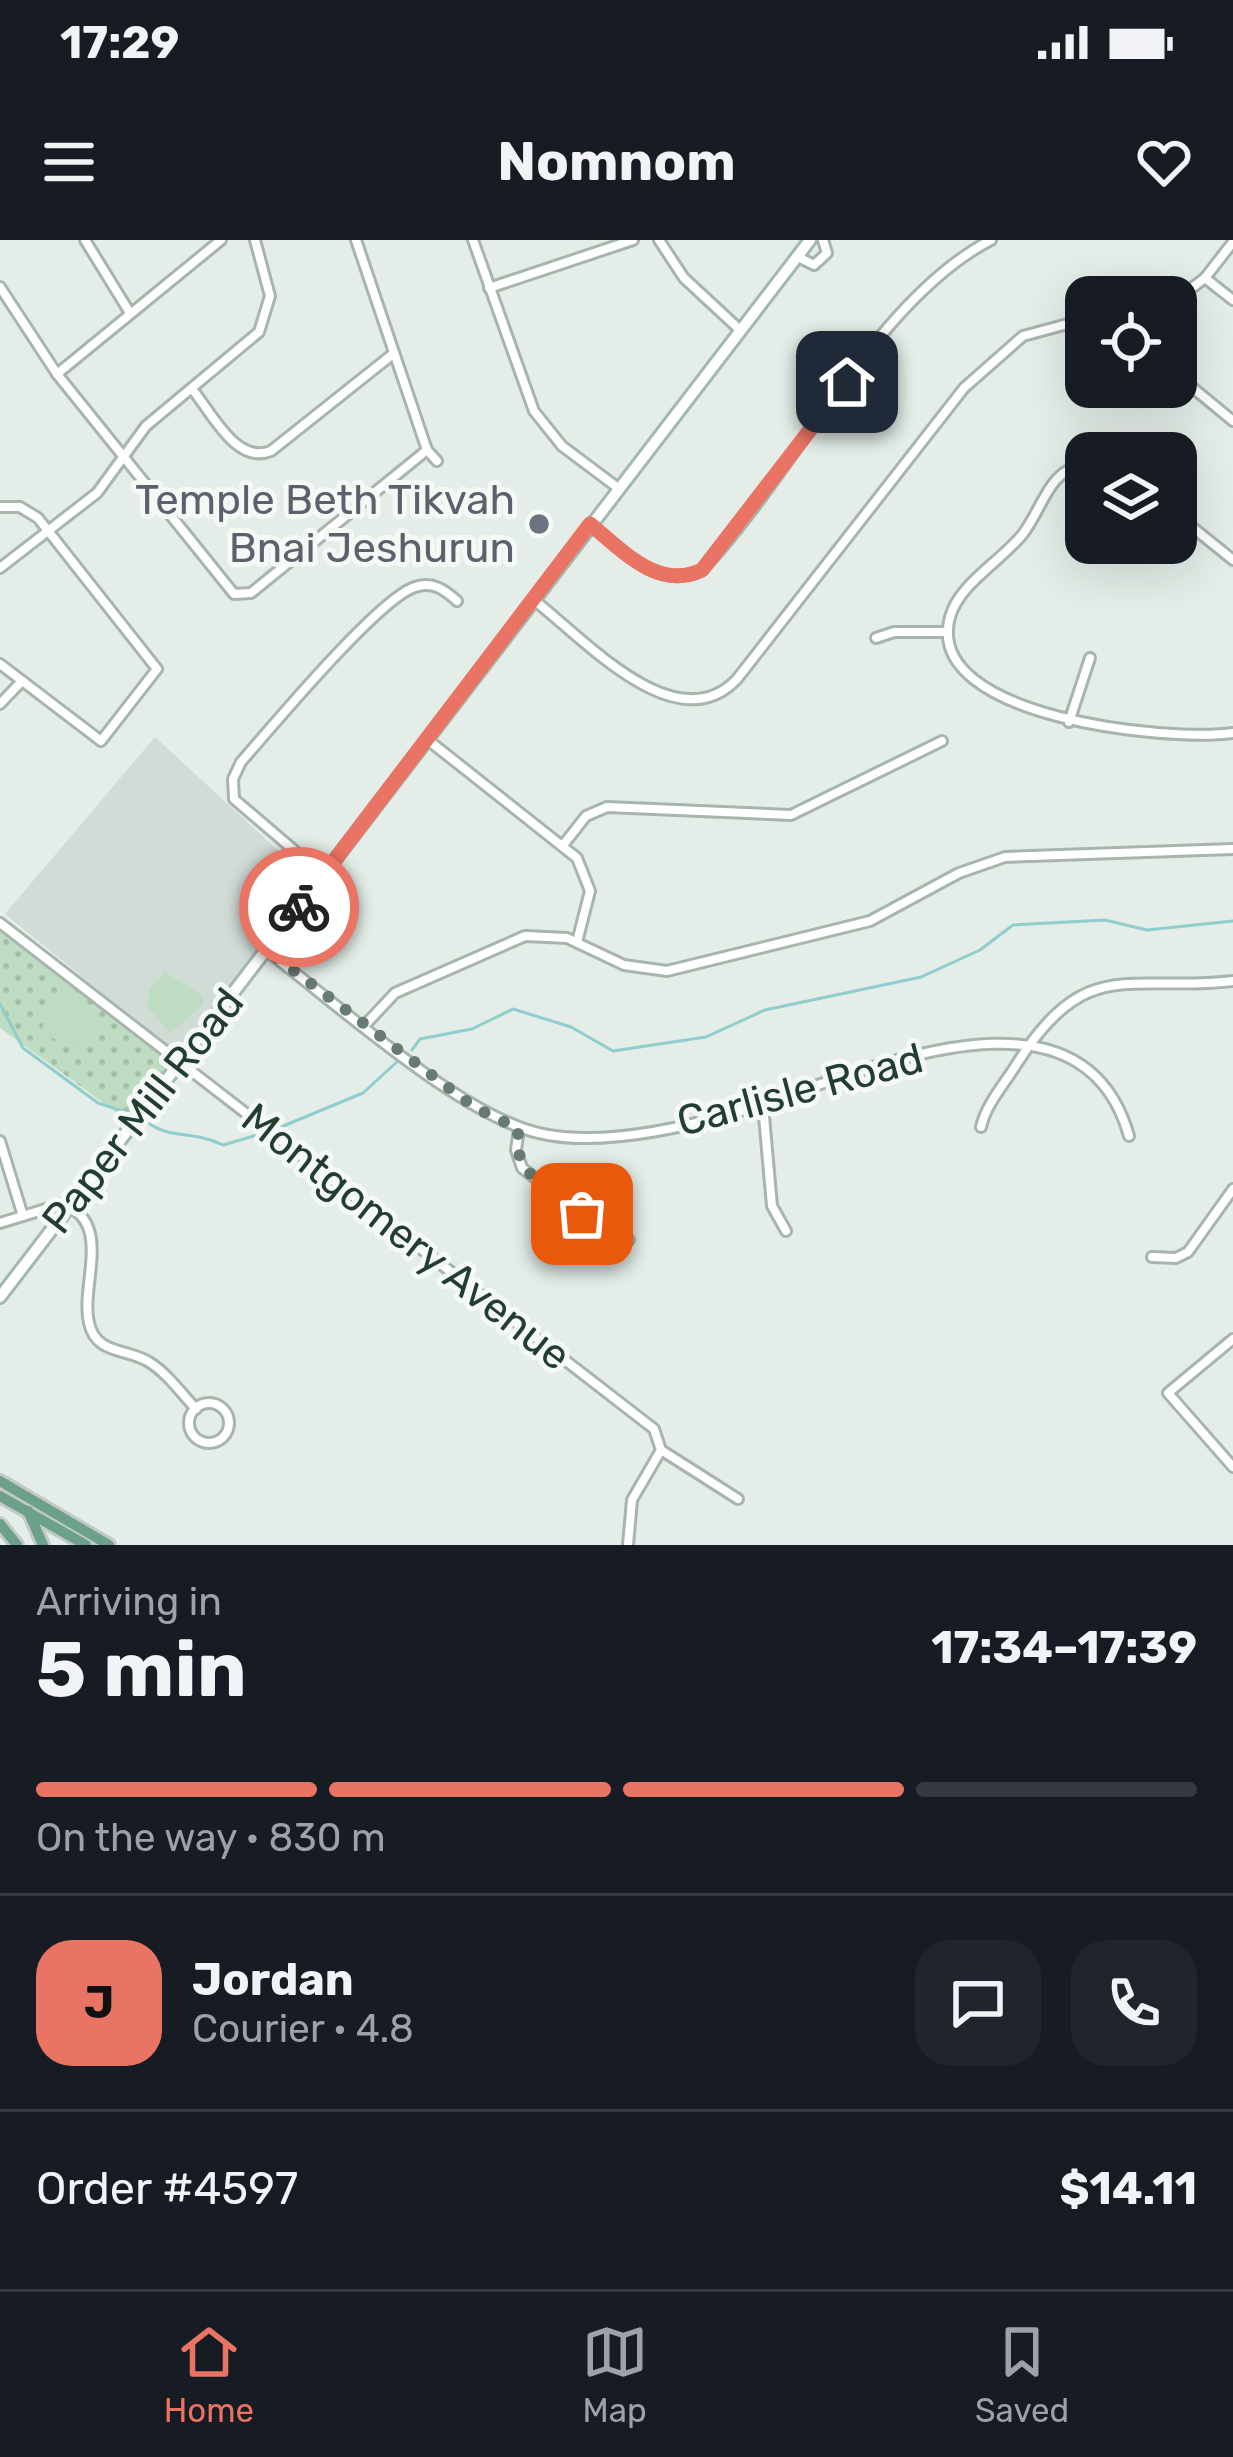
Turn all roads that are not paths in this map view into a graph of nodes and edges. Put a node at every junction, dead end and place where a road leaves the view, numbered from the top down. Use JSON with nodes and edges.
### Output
{"nodes":[{"id":1,"x":85,"y":240,"type":"edge"},
{"id":2,"x":221,"y":240,"type":"edge"},
{"id":3,"x":260,"y":240,"type":"edge"},
{"id":4,"x":356,"y":240,"type":"edge"},
{"id":5,"x":473,"y":240,"type":"edge"},
{"id":6,"x":633,"y":240,"type":"edge"},
{"id":7,"x":659,"y":240,"type":"edge"},
{"id":8,"x":810,"y":240,"type":"edge"},
{"id":9,"x":823,"y":240,"type":"edge"},
{"id":10,"x":991,"y":240,"type":"edge"},
{"id":11,"x":1233,"y":242,"type":"edge"},
{"id":12,"x":797,"y":256,"type":"junction"},
{"id":13,"x":1205,"y":278,"type":"junction"},
{"id":14,"x":1197,"y":284,"type":"edge"},
{"id":15,"x":0,"y":287,"type":"edge"},
{"id":16,"x":489,"y":288,"type":"junction"},
{"id":17,"x":1233,"y":300,"type":"edge"},
{"id":18,"x":130,"y":313,"type":"junction"},
{"id":19,"x":1065,"y":325,"type":"edge"},
{"id":20,"x":739,"y":329,"type":"junction"},
{"id":21,"x":393,"y":354,"type":"junction"},
{"id":22,"x":57,"y":374,"type":"junction"},
{"id":23,"x":192,"y":389,"type":"junction"},
{"id":24,"x":1197,"y":391,"type":"edge"},
{"id":25,"x":1233,"y":421,"type":"edge"},
{"id":26,"x":428,"y":450,"type":"junction"},
{"id":27,"x":123,"y":458,"type":"junction"},
{"id":28,"x":437,"y":460,"type":"dead end"},
{"id":29,"x":1065,"y":473,"type":"edge"},
{"id":30,"x":618,"y":488,"type":"junction"},
{"id":31,"x":0,"y":507,"type":"edge"},
{"id":32,"x":590,"y":524,"type":"junction"},
{"id":33,"x":1197,"y":531,"type":"edge"},
{"id":34,"x":47,"y":532,"type":"junction"},
{"id":35,"x":1233,"y":560,"type":"edge"},
{"id":36,"x":0,"y":568,"type":"edge"},
{"id":37,"x":532,"y":599,"type":"junction"},
{"id":38,"x":457,"y":601,"type":"dead end"},
{"id":39,"x":948,"y":632,"type":"junction"},
{"id":40,"x":876,"y":638,"type":"dead end"},
{"id":41,"x":1090,"y":658,"type":"dead end"},
{"id":42,"x":0,"y":664,"type":"edge"},
{"id":43,"x":22,"y":681,"type":"junction"},
{"id":44,"x":0,"y":704,"type":"edge"},
{"id":45,"x":1069,"y":722,"type":"junction"},
{"id":46,"x":1233,"y":733,"type":"edge"},
{"id":47,"x":428,"y":740,"type":"junction"},
{"id":48,"x":942,"y":741,"type":"dead end"},
{"id":49,"x":564,"y":844,"type":"junction"},
{"id":50,"x":1233,"y":849,"type":"edge"},
{"id":51,"x":323,"y":875,"type":"junction"},
{"id":52,"x":0,"y":923,"type":"edge"},
{"id":53,"x":577,"y":942,"type":"junction"},
{"id":54,"x":268,"y":951,"type":"junction"},
{"id":55,"x":1233,"y":981,"type":"edge"},
{"id":56,"x":365,"y":1025,"type":"junction"},
{"id":57,"x":1030,"y":1043,"type":"junction"},
{"id":58,"x":180,"y":1061,"type":"junction"},
{"id":59,"x":763,"y":1105,"type":"junction"},
{"id":60,"x":981,"y":1127,"type":"dead end"},
{"id":61,"x":519,"y":1129,"type":"junction"},
{"id":62,"x":1129,"y":1136,"type":"dead end"},
{"id":63,"x":0,"y":1141,"type":"edge"},
{"id":64,"x":1233,"y":1189,"type":"edge"},
{"id":65,"x":69,"y":1206,"type":"junction"},
{"id":66,"x":23,"y":1216,"type":"junction"},
{"id":67,"x":0,"y":1223,"type":"edge"},
{"id":68,"x":786,"y":1231,"type":"dead end"},
{"id":69,"x":628,"y":1240,"type":"dead end"},
{"id":70,"x":1152,"y":1257,"type":"dead end"},
{"id":71,"x":0,"y":1297,"type":"edge"},
{"id":72,"x":1233,"y":1339,"type":"edge"},
{"id":73,"x":196,"y":1408,"type":"junction"},
{"id":74,"x":662,"y":1450,"type":"junction"},
{"id":75,"x":1233,"y":1467,"type":"edge"},
{"id":76,"x":3,"y":1487,"type":"edge"},
{"id":77,"x":738,"y":1499,"type":"dead end"},
{"id":78,"x":28,"y":1512,"type":"junction"},
{"id":79,"x":0,"y":1524,"type":"edge"},
{"id":80,"x":17,"y":1545,"type":"edge"},
{"id":81,"x":43,"y":1545,"type":"edge"},
{"id":82,"x":86,"y":1545,"type":"edge"},
{"id":83,"x":109,"y":1545,"type":"edge"},
{"id":84,"x":628,"y":1545,"type":"edge"}],
"edges":[{"from":1,"to":18,"type":"street"},
{"from":2,"to":18,"type":"street"},
{"from":3,"to":23,"type":"street"},
{"from":4,"to":21,"type":"street"},
{"from":5,"to":16,"type":"street"},
{"from":6,"to":16,"type":"street"},
{"from":7,"to":20,"type":"street"},
{"from":8,"to":12,"type":"main road","name":"Paper Mill Road"},
{"from":9,"to":12,"type":"street"},
{"from":10,"to":32,"type":"street"},
{"from":11,"to":13,"type":"street"},
{"from":12,"to":20,"type":"main road","name":"Paper Mill Road"},
{"from":13,"to":14,"type":"street"},
{"from":13,"to":17,"type":"street"},
{"from":15,"to":22,"type":"street"},
{"from":16,"to":30,"type":"street"},
{"from":18,"to":22,"type":"street"},
{"from":19,"to":37,"type":"street"},
{"from":20,"to":30,"type":"main road","name":"Paper Mill Road"},
{"from":21,"to":23,"type":"street"},
{"from":21,"to":26,"type":"street"},
{"from":22,"to":27,"type":"street"},
{"from":23,"to":27,"type":"street"},
{"from":24,"to":25,"type":"street"},
{"from":26,"to":27,"type":"street"},
{"from":26,"to":28,"type":"street"},
{"from":27,"to":34,"type":"street"},
{"from":29,"to":39,"type":"street"},
{"from":30,"to":32,"type":"main road","name":"Paper Mill Road"},
{"from":31,"to":34,"type":"street"},
{"from":32,"to":37,"type":"main road","name":"Paper Mill Road"},
{"from":33,"to":35,"type":"street"},
{"from":34,"to":36,"type":"street"},
{"from":34,"to":43,"type":"street"},
{"from":37,"to":47,"type":"main road","name":"Paper Mill Road"},
{"from":38,"to":51,"type":"street"},
{"from":39,"to":40,"type":"street"},
{"from":39,"to":45,"type":"street"},
{"from":41,"to":45,"type":"street"},
{"from":42,"to":43,"type":"street"},
{"from":43,"to":44,"type":"street"},
{"from":45,"to":46,"type":"street"},
{"from":47,"to":49,"type":"street"},
{"from":47,"to":51,"type":"main road","name":"Paper Mill Road"},
{"from":48,"to":49,"type":"street"},
{"from":49,"to":53,"type":"street"},
{"from":50,"to":53,"type":"street"},
{"from":51,"to":54,"type":"main road","name":"Paper Mill Road"},
{"from":52,"to":58,"type":"street","name":"Montgomery Avenue"},
{"from":53,"to":56,"type":"street"},
{"from":54,"to":56,"type":"street","name":"Carlisle Road"},
{"from":54,"to":58,"type":"main road","name":"Paper Mill Road"},
{"from":55,"to":57,"type":"street"},
{"from":56,"to":61,"type":"street","name":"Carlisle Road"},
{"from":57,"to":59,"type":"street","name":"Carlisle Road"},
{"from":57,"to":60,"type":"street"},
{"from":57,"to":62,"type":"street","name":"Carlisle Road"},
{"from":58,"to":65,"type":"main road","name":"Paper Mill Road"},
{"from":58,"to":74,"type":"street","name":"Montgomery Avenue"},
{"from":59,"to":61,"type":"street","name":"Carlisle Road"},
{"from":59,"to":68,"type":"street"},
{"from":61,"to":69,"type":"street"},
{"from":63,"to":66,"type":"street"},
{"from":64,"to":70,"type":"street"},
{"from":65,"to":66,"type":"street"},
{"from":65,"to":71,"type":"main road","name":"Paper Mill Road"},
{"from":65,"to":73,"type":"street"},
{"from":66,"to":67,"type":"street"},
{"from":72,"to":75,"type":"street"},
{"from":73,"to":73,"type":"street"},
{"from":74,"to":77,"type":"street","name":"Montgomery Avenue"},
{"from":74,"to":84,"type":"street"},
{"from":76,"to":78,"type":"main road"},
{"from":76,"to":83,"type":"main road"},
{"from":78,"to":81,"type":"main road"},
{"from":78,"to":82,"type":"main road"},
{"from":79,"to":80,"type":"main road"}]}
